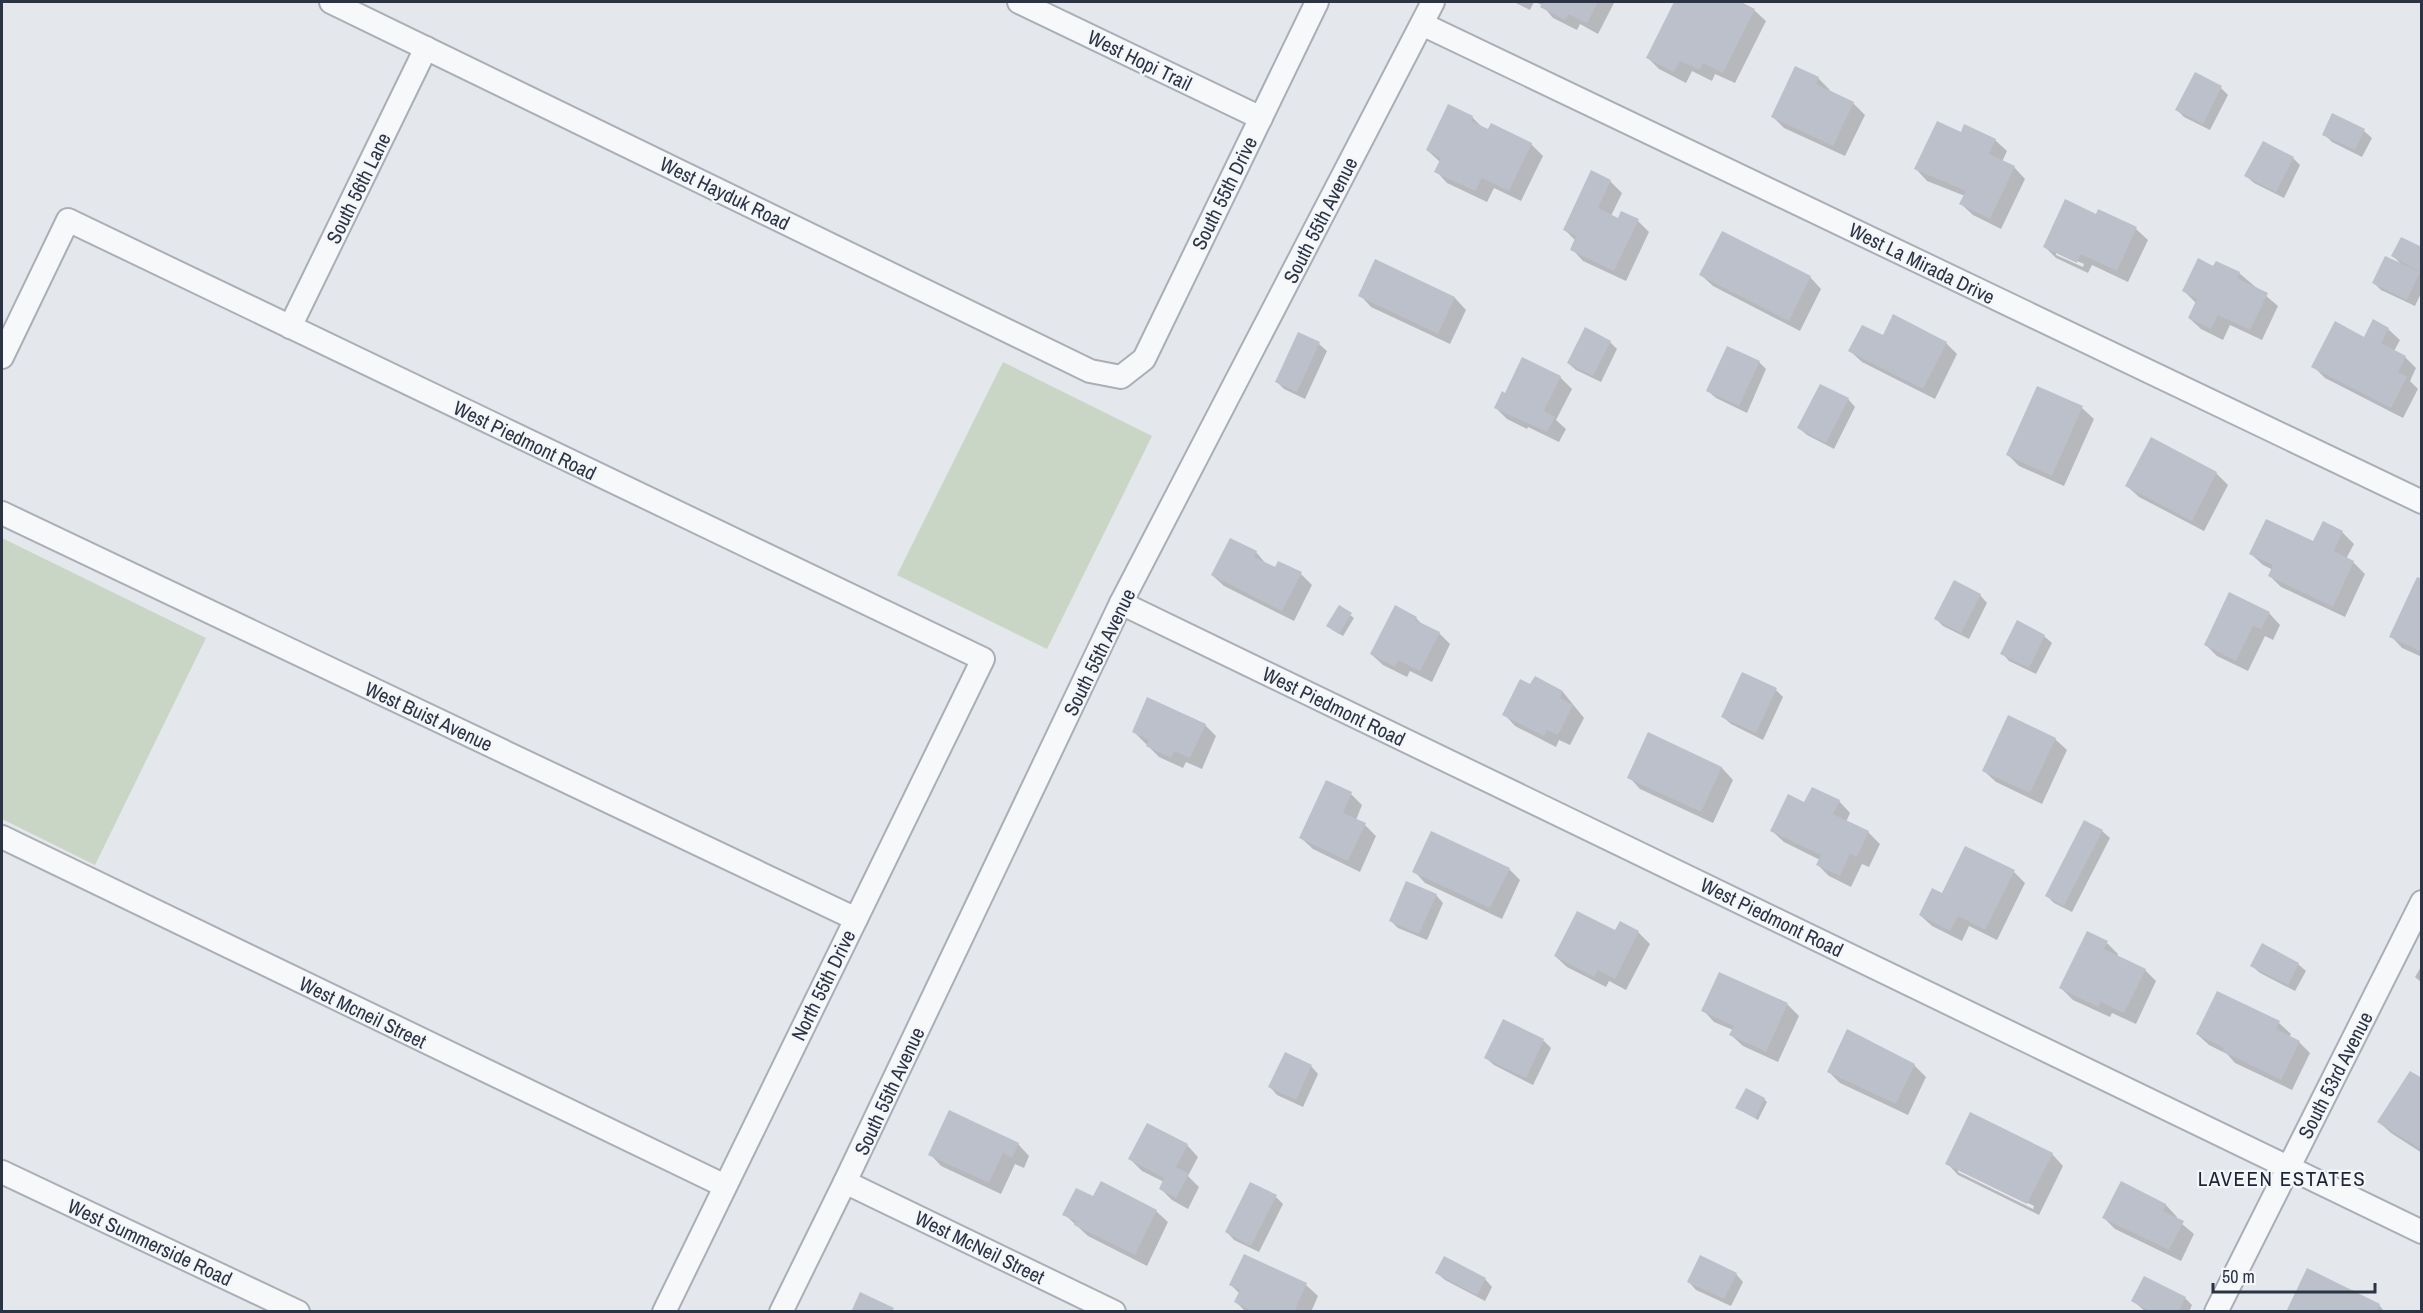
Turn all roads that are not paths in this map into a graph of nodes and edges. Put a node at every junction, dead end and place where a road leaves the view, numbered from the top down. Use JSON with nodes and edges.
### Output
{"nodes":[{"id":1,"x":332,"y":2,"type":"edge"},
{"id":2,"x":1019,"y":2,"type":"edge"},
{"id":3,"x":1317,"y":2,"type":"edge"},
{"id":4,"x":1433,"y":2,"type":"edge"},
{"id":5,"x":1422,"y":24,"type":"junction"},
{"id":6,"x":426,"y":48,"type":"junction"},
{"id":7,"x":1261,"y":118,"type":"junction"},
{"id":8,"x":290,"y":327,"type":"junction"},
{"id":9,"x":2,"y":357,"type":"edge"},
{"id":10,"x":1121,"y":377,"type":"joint"},
{"id":11,"x":2421,"y":502,"type":"edge"},
{"id":12,"x":2,"y":513,"type":"edge"},
{"id":13,"x":1121,"y":603,"type":"junction"},
{"id":14,"x":982,"y":659,"type":"joint"},
{"id":15,"x":2,"y":837,"type":"edge"},
{"id":16,"x":2421,"y":902,"type":"edge"},
{"id":17,"x":856,"y":919,"type":"junction"},
{"id":18,"x":2288,"y":1167,"type":"junction"},
{"id":19,"x":2,"y":1172,"type":"edge"},
{"id":20,"x":845,"y":1182,"type":"junction"},
{"id":21,"x":725,"y":1186,"type":"junction"},
{"id":22,"x":2421,"y":1232,"type":"edge"},
{"id":23,"x":298,"y":1311,"type":"edge"},
{"id":24,"x":664,"y":1311,"type":"edge"},
{"id":25,"x":781,"y":1311,"type":"edge"},
{"id":26,"x":1114,"y":1311,"type":"edge"},
{"id":27,"x":2216,"y":1311,"type":"edge"}],
"edges":[{"from":1,"to":6,"type":"street","name":"West Hayduk Road"},
{"from":2,"to":7,"type":"street","name":"West Hopi Trail"},
{"from":3,"to":7,"type":"street","name":"South 55th Drive"},
{"from":4,"to":5,"type":"street","name":"South 55th Avenue"},
{"from":5,"to":11,"type":"street","name":"West La Mirada Drive"},
{"from":5,"to":13,"type":"street","name":"South 55th Avenue"},
{"from":6,"to":8,"type":"street","name":"South 56th Lane"},
{"from":6,"to":10,"type":"street","name":"West Hayduk Road"},
{"from":7,"to":10,"type":"street","name":"South 55th Drive"},
{"from":8,"to":9,"type":"street","name":"West Piedmont Road"},
{"from":8,"to":14,"type":"street","name":"West Piedmont Road"},
{"from":12,"to":17,"type":"street","name":"West Buist Avenue"},
{"from":13,"to":18,"type":"street","name":"West Piedmont Road"},
{"from":13,"to":20,"type":"street","name":"South 55th Avenue"},
{"from":14,"to":17,"type":"street","name":"North 55th Drive"},
{"from":15,"to":21,"type":"street","name":"West Mcneil Street"},
{"from":16,"to":18,"type":"street","name":"South 53rd Avenue"},
{"from":17,"to":21,"type":"street","name":"North 55th Drive"},
{"from":18,"to":22,"type":"street","name":"West Piedmont Road"},
{"from":18,"to":27,"type":"street","name":"South 53rd Avenue"},
{"from":19,"to":23,"type":"street","name":"West Summerside Road"},
{"from":20,"to":25,"type":"street","name":"South 55th Avenue"},
{"from":20,"to":26,"type":"street","name":"West McNeil Street"},
{"from":21,"to":24,"type":"street","name":"North 55th Drive"}]}
